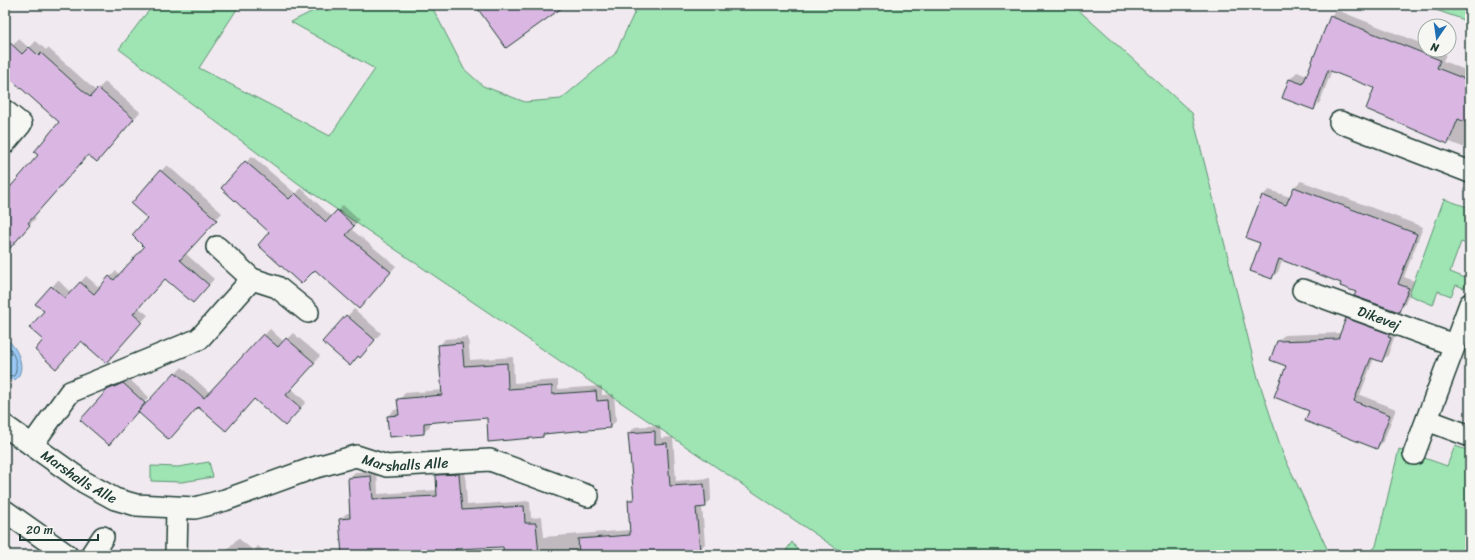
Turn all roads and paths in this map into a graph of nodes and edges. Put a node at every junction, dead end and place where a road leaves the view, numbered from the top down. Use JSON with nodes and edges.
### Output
{"nodes":[{"id":1,"x":5,"y":110,"type":"edge"},
{"id":2,"x":1340,"y":122,"type":"dead end"},
{"id":3,"x":5,"y":143,"type":"edge"},
{"id":4,"x":1470,"y":172,"type":"edge"},
{"id":5,"x":217,"y":247,"type":"dead end"},
{"id":6,"x":252,"y":279,"type":"junction"},
{"id":7,"x":1304,"y":290,"type":"dead end"},
{"id":8,"x":1470,"y":304,"type":"edge"},
{"id":9,"x":308,"y":312,"type":"dead end"},
{"id":10,"x":1454,"y":345,"type":"junction"},
{"id":11,"x":1426,"y":420,"type":"junction"},
{"id":12,"x":5,"y":426,"type":"edge"},
{"id":13,"x":1470,"y":436,"type":"edge"},
{"id":14,"x":32,"y":445,"type":"junction"},
{"id":15,"x":1414,"y":454,"type":"dead end"},
{"id":16,"x":588,"y":496,"type":"dead end"},
{"id":17,"x":177,"y":508,"type":"junction"},
{"id":18,"x":5,"y":511,"type":"edge"},
{"id":19,"x":103,"y":537,"type":"dead end"},
{"id":20,"x":67,"y":555,"type":"edge"},
{"id":21,"x":91,"y":555,"type":"edge"},
{"id":22,"x":176,"y":555,"type":"edge"}],
"edges":[{"from":1,"to":3,"type":"street"},
{"from":2,"to":4,"type":"street"},
{"from":5,"to":6,"type":"street"},
{"from":6,"to":9,"type":"street"},
{"from":6,"to":14,"type":"street","name":"Marshalls Alle"},
{"from":7,"to":10,"type":"street","name":"Dikevej"},
{"from":8,"to":10,"type":"street"},
{"from":10,"to":11,"type":"street"},
{"from":11,"to":13,"type":"street"},
{"from":11,"to":15,"type":"street"},
{"from":12,"to":14,"type":"street","name":"Marshalls Alle"},
{"from":14,"to":17,"type":"street","name":"Marshalls Alle"},
{"from":16,"to":17,"type":"street","name":"Marshalls Alle"},
{"from":17,"to":22,"type":"street"},
{"from":18,"to":20,"type":"street"},
{"from":19,"to":21,"type":"street"}]}
